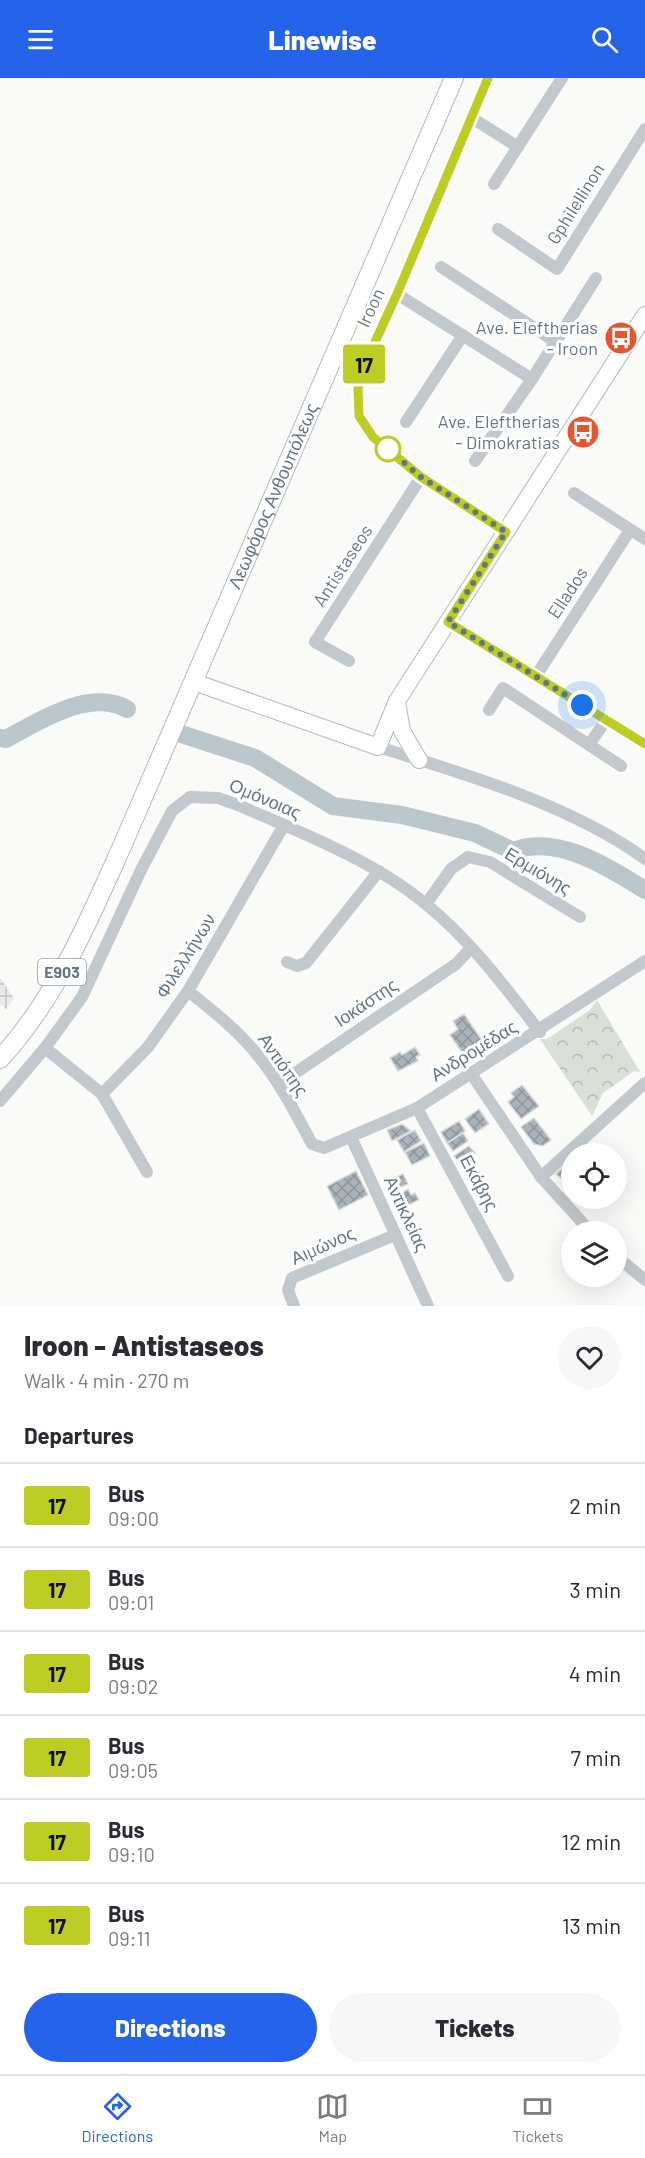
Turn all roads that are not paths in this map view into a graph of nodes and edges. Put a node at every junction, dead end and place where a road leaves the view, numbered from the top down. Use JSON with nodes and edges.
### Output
{"nodes":[{"id":1,"x":454,"y":78,"type":"edge"},
{"id":2,"x":489,"y":78,"type":"edge"},
{"id":3,"x":562,"y":78,"type":"edge"},
{"id":4,"x":471,"y":118,"type":"junction"},
{"id":5,"x":645,"y":129,"type":"edge"},
{"id":6,"x":518,"y":147,"type":"junction"},
{"id":7,"x":494,"y":184,"type":"dead end"},
{"id":8,"x":498,"y":230,"type":"dead end"},
{"id":9,"x":441,"y":267,"type":"dead end"},
{"id":10,"x":596,"y":278,"type":"dead end"},
{"id":11,"x":397,"y":294,"type":"junction"},
{"id":12,"x":645,"y":315,"type":"edge"},
{"id":13,"x":463,"y":335,"type":"junction"},
{"id":14,"x":556,"y":342,"type":"junction"},
{"id":15,"x":532,"y":379,"type":"junction"},
{"id":16,"x":406,"y":422,"type":"dead end"},
{"id":17,"x":475,"y":461,"type":"dead end"},
{"id":18,"x":421,"y":477,"type":"junction"},
{"id":19,"x":574,"y":493,"type":"dead end"},
{"id":20,"x":630,"y":530,"type":"junction"},
{"id":21,"x":506,"y":532,"type":"junction"},
{"id":22,"x":645,"y":540,"type":"edge"},
{"id":23,"x":448,"y":622,"type":"junction"},
{"id":24,"x":349,"y":661,"type":"dead end"},
{"id":25,"x":536,"y":676,"type":"junction"},
{"id":26,"x":194,"y":682,"type":"junction"},
{"id":27,"x":397,"y":701,"type":"junction"},
{"id":28,"x":489,"y":710,"type":"dead end"},
{"id":29,"x":606,"y":720,"type":"junction"},
{"id":30,"x":645,"y":744,"type":"edge"},
{"id":31,"x":589,"y":745,"type":"junction"},
{"id":32,"x":378,"y":747,"type":"junction"},
{"id":33,"x":419,"y":760,"type":"junction"},
{"id":34,"x":621,"y":766,"type":"dead end"},
{"id":35,"x":284,"y":825,"type":"junction"},
{"id":36,"x":645,"y":859,"type":"edge"},
{"id":37,"x":379,"y":871,"type":"junction"},
{"id":38,"x":426,"y":904,"type":"junction"},
{"id":39,"x":580,"y":916,"type":"dead end"},
{"id":40,"x":471,"y":948,"type":"junction"},
{"id":41,"x":645,"y":961,"type":"edge"},
{"id":42,"x":287,"y":962,"type":"dead end"},
{"id":43,"x":188,"y":991,"type":"junction"},
{"id":44,"x":540,"y":1032,"type":"junction"},
{"id":45,"x":45,"y":1048,"type":"junction"},
{"id":46,"x":0,"y":1059,"type":"edge"},
{"id":47,"x":472,"y":1075,"type":"junction"},
{"id":48,"x":645,"y":1083,"type":"edge"},
{"id":49,"x":279,"y":1084,"type":"junction"},
{"id":50,"x":102,"y":1095,"type":"junction"},
{"id":51,"x":0,"y":1101,"type":"edge"},
{"id":52,"x":417,"y":1108,"type":"junction"},
{"id":53,"x":351,"y":1137,"type":"junction"},
{"id":54,"x":312,"y":1144,"type":"joint"},
{"id":55,"x":147,"y":1172,"type":"dead end"},
{"id":56,"x":541,"y":1177,"type":"junction"},
{"id":57,"x":581,"y":1221,"type":"edge"},
{"id":58,"x":395,"y":1234,"type":"junction"},
{"id":59,"x":627,"y":1265,"type":"edge"},
{"id":60,"x":508,"y":1276,"type":"dead end"},
{"id":61,"x":645,"y":1280,"type":"edge"},
{"id":62,"x":294,"y":1306,"type":"edge"},
{"id":63,"x":428,"y":1306,"type":"edge"}],
"edges":[{"from":1,"to":26,"type":"main road","name":"Λεωφόρος Ανθουπόλεως","number":"E903"},
{"from":2,"to":4,"type":"street","name":"Iroon"},
{"from":3,"to":6,"type":"street"},
{"from":4,"to":6,"type":"street"},
{"from":4,"to":11,"type":"street","name":"Iroon"},
{"from":5,"to":8,"type":"street","name":"Gphilellinon"},
{"from":6,"to":7,"type":"street"},
{"from":9,"to":14,"type":"street"},
{"from":10,"to":14,"type":"street"},
{"from":11,"to":13,"type":"street"},
{"from":11,"to":18,"type":"street","name":"Iroon"},
{"from":12,"to":21,"type":"main road"},
{"from":13,"to":15,"type":"street"},
{"from":13,"to":16,"type":"street"},
{"from":14,"to":15,"type":"street"},
{"from":15,"to":17,"type":"street"},
{"from":18,"to":21,"type":"street","name":"Iroon"},
{"from":18,"to":24,"type":"street","name":"Antistaseos"},
{"from":19,"to":20,"type":"street"},
{"from":20,"to":22,"type":"street"},
{"from":20,"to":25,"type":"street","name":"Ellados"},
{"from":21,"to":23,"type":"main road"},
{"from":23,"to":25,"type":"street"},
{"from":23,"to":27,"type":"main road"},
{"from":25,"to":29,"type":"street"},
{"from":26,"to":32,"type":"main road"},
{"from":26,"to":46,"type":"main road","number":"E903"},
{"from":27,"to":32,"type":"main road"},
{"from":27,"to":33,"type":"main road"},
{"from":28,"to":31,"type":"street"},
{"from":29,"to":30,"type":"street"},
{"from":29,"to":31,"type":"street"},
{"from":31,"to":34,"type":"street"},
{"from":32,"to":33,"type":"street"},
{"from":33,"to":36,"type":"street"},
{"from":35,"to":37,"type":"street","name":"Ομόνοιας"},
{"from":35,"to":43,"type":"street","name":"Φιλελλήνων"},
{"from":35,"to":45,"type":"street","name":"Ομόνοιας"},
{"from":37,"to":38,"type":"street","name":"Ομόνοιας"},
{"from":37,"to":42,"type":"street"},
{"from":38,"to":39,"type":"street","name":"Ερμιόνης"},
{"from":38,"to":40,"type":"street","name":"Ομόνοιας"},
{"from":40,"to":44,"type":"street","name":"Ομόνοιας"},
{"from":40,"to":49,"type":"street","name":"Ιοκάστης"},
{"from":41,"to":44,"type":"street","name":"Ανδρομέδας"},
{"from":43,"to":49,"type":"street","name":"Αντιόπης"},
{"from":43,"to":50,"type":"street","name":"Φιλελλήνων"},
{"from":44,"to":47,"type":"street","name":"Ανδρομέδας"},
{"from":45,"to":50,"type":"street"},
{"from":45,"to":51,"type":"street","name":"Ομόνοιας"},
{"from":47,"to":52,"type":"street","name":"Ανδρομέδας"},
{"from":47,"to":56,"type":"street"},
{"from":48,"to":56,"type":"street"},
{"from":49,"to":54,"type":"street","name":"Αντιόπης"},
{"from":50,"to":55,"type":"street"},
{"from":52,"to":53,"type":"street","name":"Ανδρομέδας"},
{"from":52,"to":60,"type":"street","name":"Εκάβης"},
{"from":53,"to":54,"type":"street","name":"Ανδρομέδας"},
{"from":53,"to":58,"type":"street","name":"Αντικλείας"},
{"from":56,"to":57,"type":"street"},
{"from":58,"to":62,"type":"street","name":"Αιμώνος"},
{"from":58,"to":63,"type":"street","name":"Αντικλείας"},
{"from":59,"to":61,"type":"street"}]}
